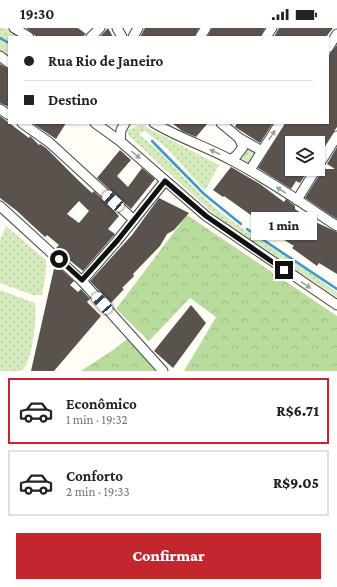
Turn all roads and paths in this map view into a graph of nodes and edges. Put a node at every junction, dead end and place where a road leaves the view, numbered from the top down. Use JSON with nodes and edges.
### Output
{"nodes":[{"id":1,"x":14,"y":28,"type":"edge"},
{"id":2,"x":86,"y":28,"type":"edge"},
{"id":3,"x":95,"y":33,"type":"edge"},
{"id":4,"x":337,"y":34,"type":"edge"},
{"id":5,"x":27,"y":36,"type":"edge"},
{"id":6,"x":329,"y":46,"type":"edge"},
{"id":7,"x":0,"y":56,"type":"edge"},
{"id":8,"x":8,"y":62,"type":"edge"},
{"id":9,"x":23,"y":124,"type":"edge"},
{"id":10,"x":96,"y":124,"type":"edge"},
{"id":11,"x":124,"y":124,"type":"edge"},
{"id":12,"x":156,"y":124,"type":"edge"},
{"id":13,"x":222,"y":124,"type":"edge"},
{"id":14,"x":279,"y":124,"type":"edge"},
{"id":15,"x":337,"y":136,"type":"edge"},
{"id":16,"x":239,"y":138,"type":"junction"},
{"id":17,"x":120,"y":141,"type":"junction"},
{"id":18,"x":262,"y":151,"type":"junction"},
{"id":19,"x":325,"y":155,"type":"edge"},
{"id":20,"x":230,"y":160,"type":"junction"},
{"id":21,"x":250,"y":170,"type":"junction"},
{"id":22,"x":311,"y":176,"type":"edge"},
{"id":23,"x":165,"y":181,"type":"junction"},
{"id":24,"x":296,"y":200,"type":"junction"},
{"id":25,"x":0,"y":206,"type":"edge"},
{"id":26,"x":134,"y":220,"type":"junction"},
{"id":27,"x":337,"y":226,"type":"edge"},
{"id":28,"x":82,"y":280,"type":"junction"},
{"id":29,"x":337,"y":305,"type":"edge"},
{"id":30,"x":163,"y":371,"type":"edge"}],
"edges":[{"from":1,"to":5,"type":"street"},
{"from":2,"to":3,"type":"street"},
{"from":4,"to":6,"type":"street"},
{"from":7,"to":8,"type":"street"},
{"from":9,"to":26,"type":"street"},
{"from":10,"to":17,"type":"street"},
{"from":11,"to":17,"type":"street"},
{"from":20,"to":12,"type":"street","one_way":true},
{"from":13,"to":16,"type":"street"},
{"from":18,"to":14,"type":"street","one_way":true},
{"from":15,"to":19,"type":"street"},
{"from":16,"to":18,"type":"street"},
{"from":16,"to":20,"type":"street"},
{"from":17,"to":23,"type":"street","one_way":true},
{"from":18,"to":21,"type":"street"},
{"from":20,"to":21,"type":"street"},
{"from":24,"to":21,"type":"street","one_way":true},
{"from":22,"to":24,"type":"street"},
{"from":23,"to":26,"type":"street"},
{"from":23,"to":29,"type":"street","one_way":true},
{"from":24,"to":27,"type":"street"},
{"from":25,"to":28,"type":"street"},
{"from":26,"to":28,"type":"street"},
{"from":28,"to":30,"type":"street"}]}
